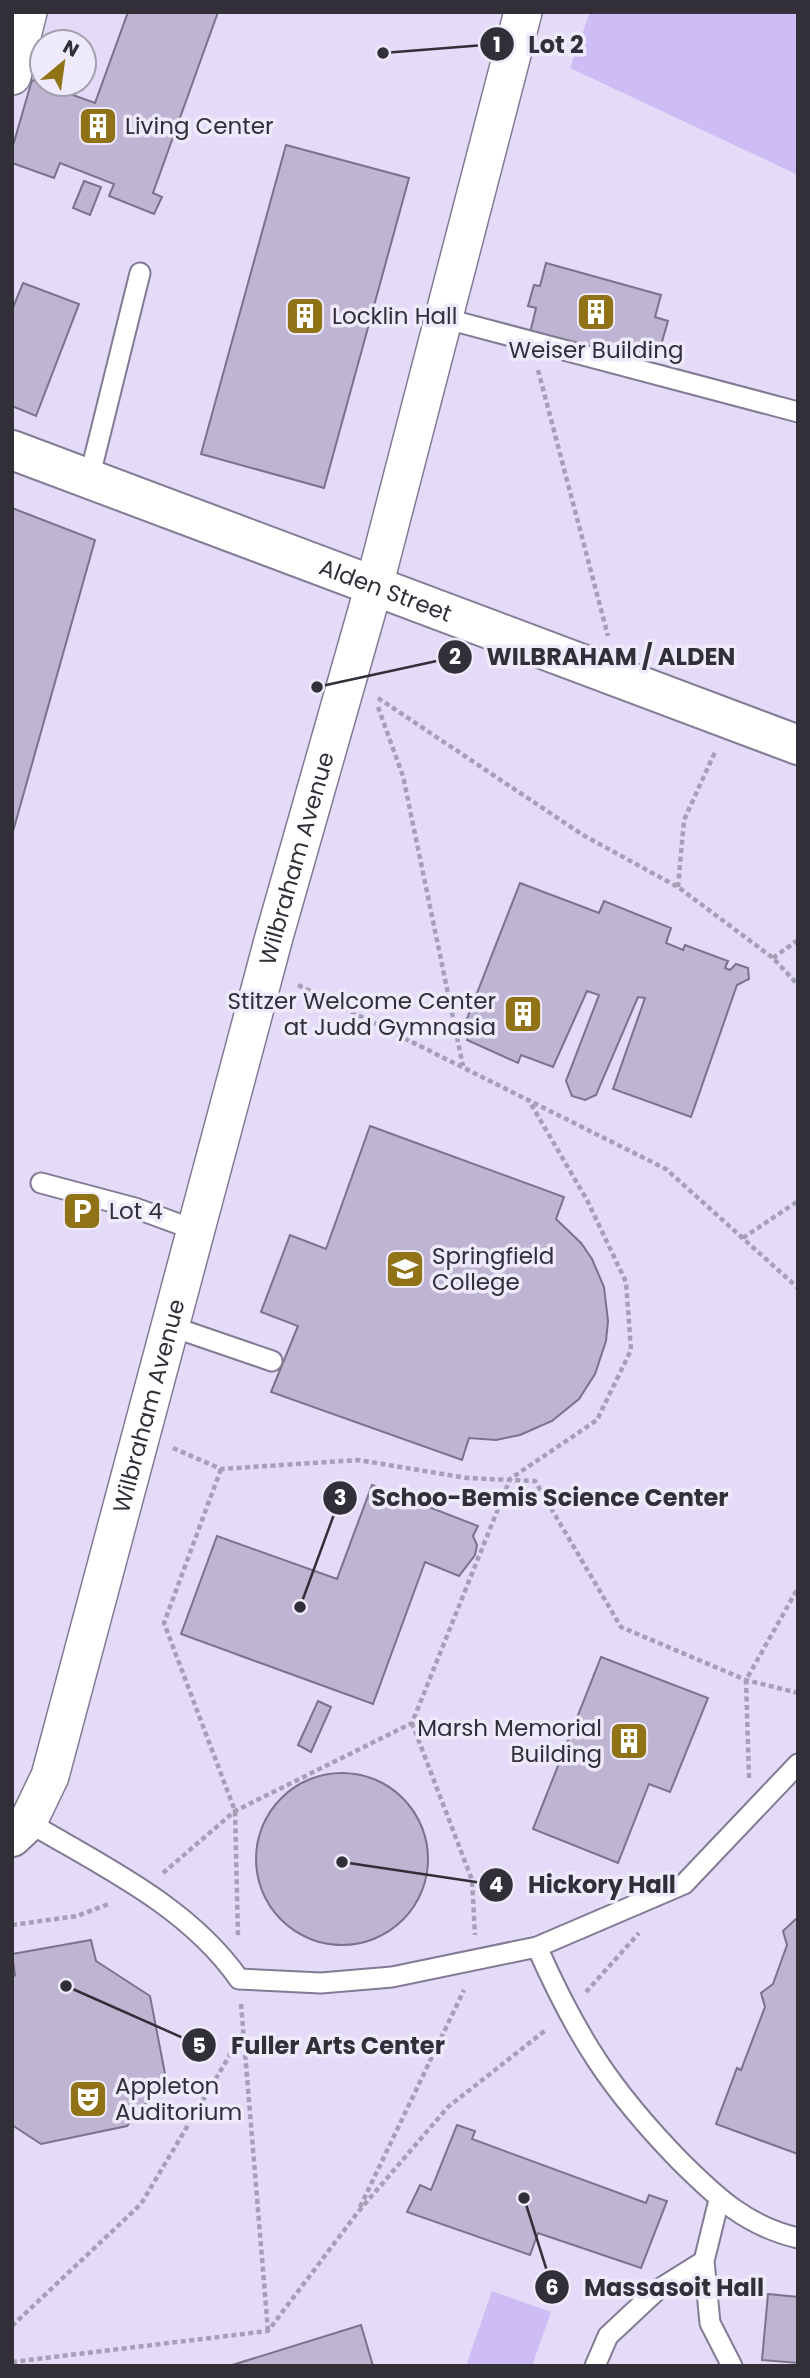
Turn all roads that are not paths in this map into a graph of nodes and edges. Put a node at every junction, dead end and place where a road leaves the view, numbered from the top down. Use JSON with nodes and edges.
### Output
{"nodes":[{"id":1,"x":29,"y":12,"type":"edge"},
{"id":2,"x":523,"y":12,"type":"edge"},
{"id":3,"x":13,"y":71,"type":"edge"},
{"id":4,"x":140,"y":273,"type":"dead end"},
{"id":5,"x":443,"y":318,"type":"junction"},
{"id":6,"x":798,"y":412,"type":"edge"},
{"id":7,"x":12,"y":450,"type":"edge"},
{"id":8,"x":89,"y":479,"type":"junction"},
{"id":9,"x":374,"y":586,"type":"junction"},
{"id":10,"x":798,"y":745,"type":"edge"},
{"id":11,"x":41,"y":1183,"type":"dead end"},
{"id":12,"x":195,"y":1230,"type":"junction"},
{"id":13,"x":170,"y":1326,"type":"junction"},
{"id":14,"x":272,"y":1361,"type":"dead end"},
{"id":15,"x":798,"y":1764,"type":"edge"},
{"id":16,"x":20,"y":1829,"type":"edge"},
{"id":17,"x":537,"y":1947,"type":"junction"},
{"id":18,"x":719,"y":2200,"type":"junction"},
{"id":19,"x":798,"y":2238,"type":"edge"},
{"id":20,"x":704,"y":2261,"type":"junction"},
{"id":21,"x":595,"y":2366,"type":"edge"},
{"id":22,"x":732,"y":2366,"type":"edge"}],
"edges":[{"from":1,"to":3,"type":"street"},
{"from":2,"to":5,"type":"street","name":"Wilbraham Avenue"},
{"from":4,"to":8,"type":"lane"},
{"from":5,"to":6,"type":"lane"},
{"from":5,"to":9,"type":"street","name":"Wilbraham Avenue"},
{"from":7,"to":8,"type":"main road","name":"Alden Street"},
{"from":8,"to":9,"type":"main road","name":"Alden Street"},
{"from":9,"to":10,"type":"main road","name":"Alden Street"},
{"from":9,"to":12,"type":"street","name":"Wilbraham Avenue"},
{"from":11,"to":12,"type":"lane"},
{"from":12,"to":13,"type":"street","name":"Wilbraham Avenue"},
{"from":13,"to":14,"type":"lane"},
{"from":13,"to":16,"type":"street","name":"Wilbraham Avenue"},
{"from":15,"to":17,"type":"lane"},
{"from":16,"to":17,"type":"lane"},
{"from":17,"to":18,"type":"lane"},
{"from":18,"to":19,"type":"lane"},
{"from":18,"to":20,"type":"lane"},
{"from":20,"to":21,"type":"lane"},
{"from":20,"to":22,"type":"lane"}]}
